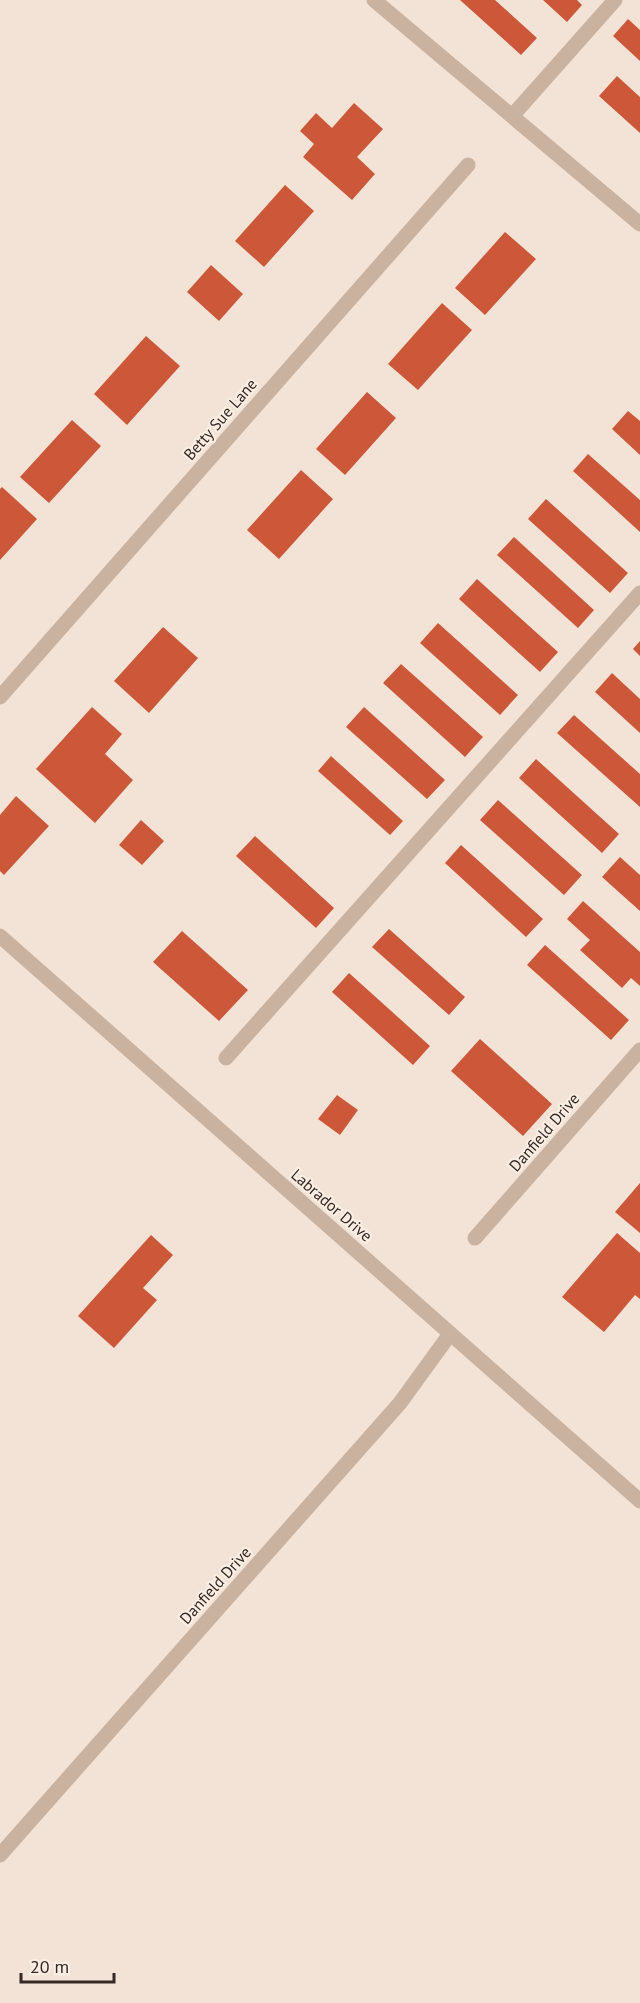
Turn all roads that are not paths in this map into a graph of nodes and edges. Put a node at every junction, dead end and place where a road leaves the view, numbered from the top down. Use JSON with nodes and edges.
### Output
{"nodes":[{"id":1,"x":374,"y":0,"type":"edge"},
{"id":2,"x":615,"y":0,"type":"edge"},
{"id":3,"x":513,"y":115,"type":"junction"},
{"id":4,"x":468,"y":165,"type":"dead end"},
{"id":5,"x":640,"y":224,"type":"edge"},
{"id":6,"x":640,"y":593,"type":"edge"},
{"id":7,"x":0,"y":697,"type":"edge"},
{"id":8,"x":0,"y":936,"type":"edge"},
{"id":9,"x":640,"y":1050,"type":"edge"},
{"id":10,"x":225,"y":1058,"type":"dead end"},
{"id":11,"x":475,"y":1238,"type":"dead end"},
{"id":12,"x":450,"y":1334,"type":"junction"},
{"id":13,"x":640,"y":1501,"type":"edge"},
{"id":14,"x":0,"y":1855,"type":"edge"}],
"edges":[{"from":1,"to":3,"type":"street"},
{"from":2,"to":3,"type":"street"},
{"from":3,"to":5,"type":"street"},
{"from":4,"to":7,"type":"street","name":"Betty Sue Lane"},
{"from":6,"to":10,"type":"street"},
{"from":8,"to":12,"type":"street","name":"Labrador Drive"},
{"from":9,"to":11,"type":"street","name":"Danfield Drive"},
{"from":12,"to":13,"type":"street","name":"Labrador Drive"},
{"from":12,"to":14,"type":"street","name":"Danfield Drive"}]}
